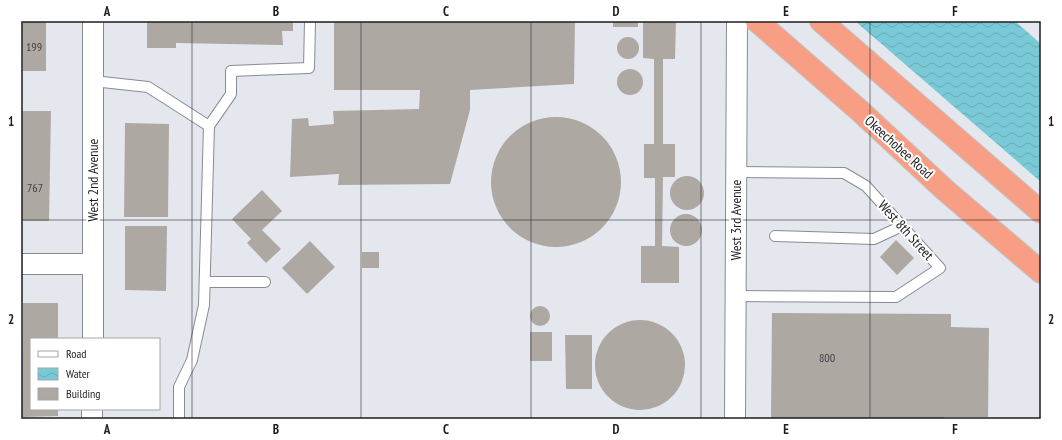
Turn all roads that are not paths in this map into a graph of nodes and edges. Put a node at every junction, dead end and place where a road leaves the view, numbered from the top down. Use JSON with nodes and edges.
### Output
{"nodes":[{"id":1,"x":93,"y":21,"type":"edge"},
{"id":2,"x":310,"y":21,"type":"edge"},
{"id":3,"x":737,"y":21,"type":"edge"},
{"id":4,"x":758,"y":21,"type":"edge"},
{"id":5,"x":821,"y":21,"type":"edge"},
{"id":6,"x":93,"y":81,"type":"junction"},
{"id":7,"x":209,"y":126,"type":"junction"},
{"id":8,"x":736,"y":172,"type":"junction"},
{"id":9,"x":1041,"y":212,"type":"edge"},
{"id":10,"x":902,"y":226,"type":"junction"},
{"id":11,"x":775,"y":236,"type":"dead end"},
{"id":12,"x":21,"y":264,"type":"edge"},
{"id":13,"x":93,"y":264,"type":"junction"},
{"id":14,"x":1041,"y":272,"type":"edge"},
{"id":15,"x":205,"y":282,"type":"junction"},
{"id":16,"x":265,"y":282,"type":"dead end"},
{"id":17,"x":735,"y":296,"type":"junction"},
{"id":18,"x":93,"y":338,"type":"edge"},
{"id":19,"x":179,"y":419,"type":"edge"},
{"id":20,"x":735,"y":419,"type":"edge"}],
"edges":[{"from":1,"to":6,"type":"street","name":"West 2nd Avenue"},
{"from":2,"to":7,"type":"lane"},
{"from":3,"to":8,"type":"street","name":"West 3rd Avenue"},
{"from":4,"to":14,"type":"highway","name":"Okeechobee Road"},
{"from":5,"to":9,"type":"highway"},
{"from":6,"to":7,"type":"lane"},
{"from":6,"to":13,"type":"street","name":"West 2nd Avenue"},
{"from":7,"to":15,"type":"lane"},
{"from":8,"to":10,"type":"lane","name":"West 8th Street"},
{"from":8,"to":17,"type":"street","name":"West 3rd Avenue"},
{"from":10,"to":11,"type":"lane"},
{"from":10,"to":17,"type":"lane","name":"West 8th Street"},
{"from":12,"to":13,"type":"street"},
{"from":13,"to":18,"type":"street","name":"West 2nd Avenue"},
{"from":15,"to":16,"type":"lane"},
{"from":15,"to":19,"type":"lane"},
{"from":17,"to":20,"type":"street","name":"West 3rd Avenue"}]}
